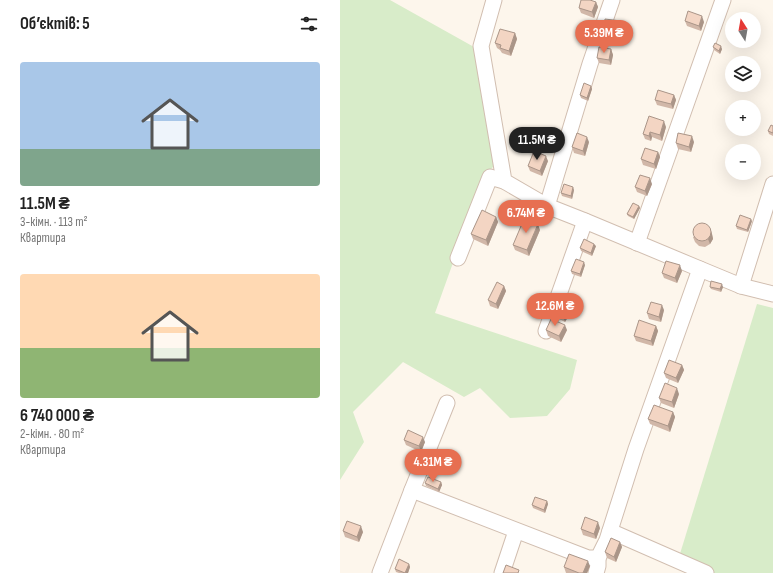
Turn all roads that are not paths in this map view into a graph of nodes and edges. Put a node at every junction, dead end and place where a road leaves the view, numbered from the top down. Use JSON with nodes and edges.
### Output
{"nodes":[{"id":1,"x":494,"y":0,"type":"edge"},
{"id":2,"x":612,"y":0,"type":"edge"},
{"id":3,"x":722,"y":0,"type":"edge"},
{"id":4,"x":504,"y":181,"type":"junction"},
{"id":5,"x":773,"y":184,"type":"edge"},
{"id":6,"x":547,"y":206,"type":"junction"},
{"id":7,"x":585,"y":221,"type":"junction"},
{"id":8,"x":637,"y":243,"type":"junction"},
{"id":9,"x":458,"y":258,"type":"dead end"},
{"id":10,"x":700,"y":269,"type":"junction"},
{"id":11,"x":741,"y":286,"type":"junction"},
{"id":12,"x":773,"y":294,"type":"edge"},
{"id":13,"x":546,"y":331,"type":"edge"},
{"id":14,"x":447,"y":403,"type":"dead end"},
{"id":15,"x":412,"y":490,"type":"junction"},
{"id":16,"x":516,"y":531,"type":"junction"},
{"id":17,"x":610,"y":531,"type":"junction"},
{"id":18,"x":598,"y":558,"type":"junction"},
{"id":19,"x":380,"y":573,"type":"edge"},
{"id":20,"x":502,"y":573,"type":"edge"},
{"id":21,"x":596,"y":573,"type":"edge"},
{"id":22,"x":706,"y":573,"type":"edge"}],
"edges":[{"from":1,"to":4,"type":"street"},
{"from":2,"to":6,"type":"street"},
{"from":3,"to":8,"type":"street"},
{"from":4,"to":6,"type":"street"},
{"from":4,"to":9,"type":"street"},
{"from":5,"to":11,"type":"street"},
{"from":6,"to":7,"type":"street"},
{"from":7,"to":8,"type":"street"},
{"from":7,"to":13,"type":"street"},
{"from":8,"to":10,"type":"street"},
{"from":10,"to":11,"type":"street"},
{"from":10,"to":17,"type":"street"},
{"from":11,"to":12,"type":"street"},
{"from":14,"to":15,"type":"street"},
{"from":15,"to":16,"type":"street"},
{"from":15,"to":19,"type":"street"},
{"from":16,"to":18,"type":"street"},
{"from":16,"to":20,"type":"street"},
{"from":17,"to":18,"type":"street"},
{"from":17,"to":22,"type":"street"},
{"from":18,"to":21,"type":"street"}]}
